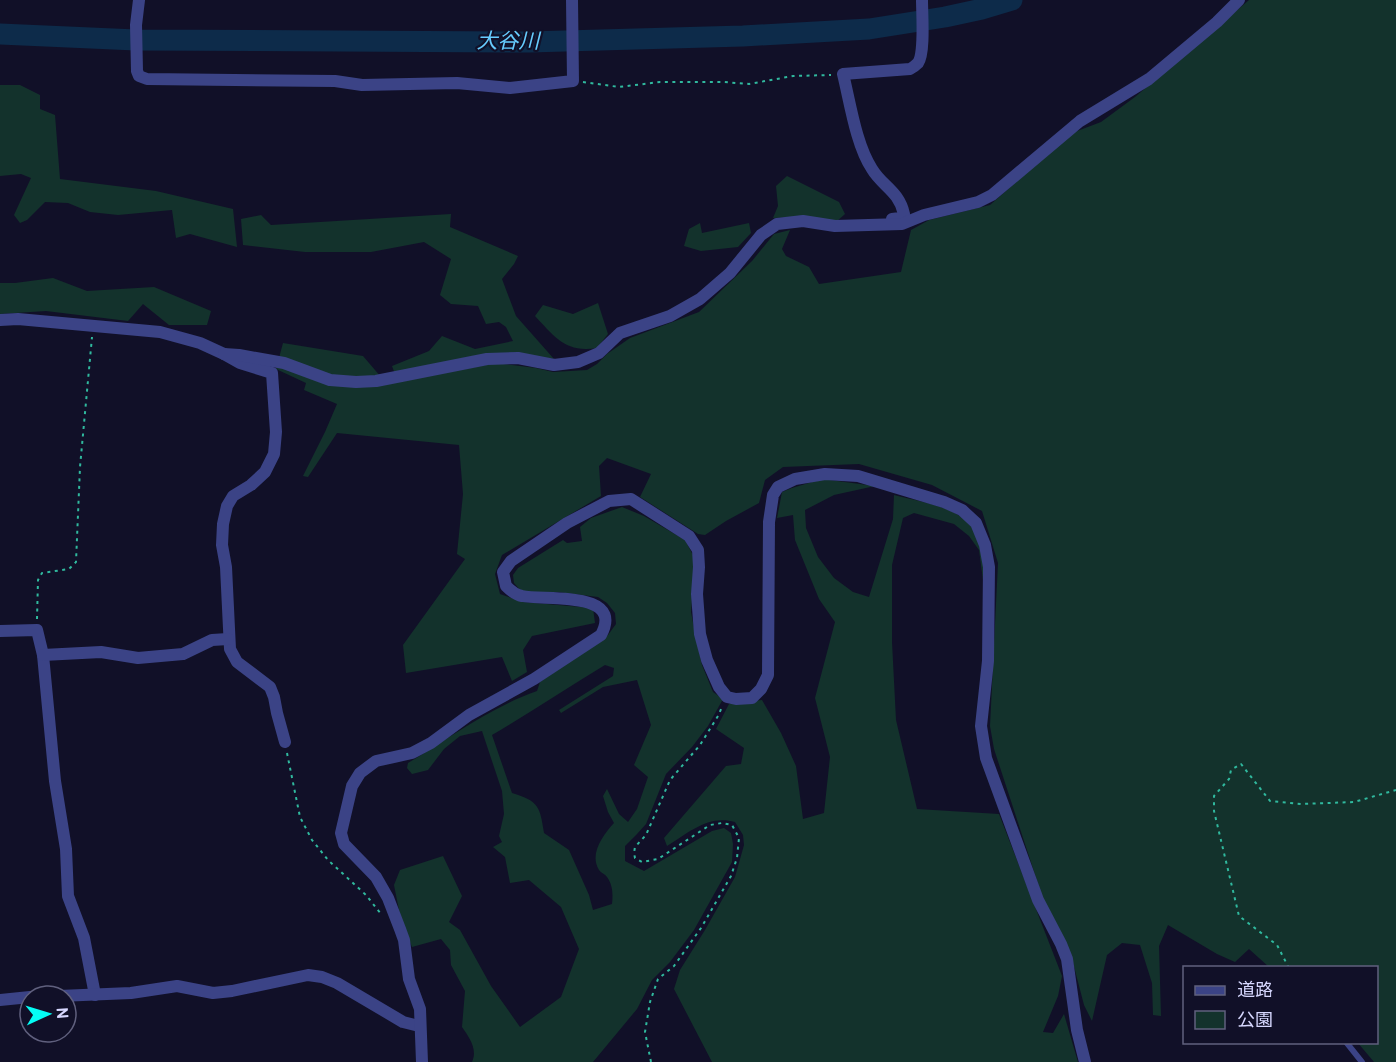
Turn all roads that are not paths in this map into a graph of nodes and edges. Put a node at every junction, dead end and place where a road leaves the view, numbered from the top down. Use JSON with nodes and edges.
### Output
{"nodes":[{"id":1,"x":139,"y":0,"type":"edge"},
{"id":2,"x":572,"y":0,"type":"edge"},
{"id":3,"x":922,"y":0,"type":"edge"},
{"id":4,"x":1239,"y":0,"type":"edge"},
{"id":5,"x":874,"y":226,"type":"junction"},
{"id":6,"x":0,"y":320,"type":"edge"},
{"id":7,"x":224,"y":354,"type":"junction"},
{"id":8,"x":0,"y":631,"type":"edge"},
{"id":9,"x":228,"y":639,"type":"junction"},
{"id":10,"x":43,"y":655,"type":"junction"},
{"id":11,"x":285,"y":742,"type":"road end"},
{"id":12,"x":78,"y":995,"type":"edge"},
{"id":13,"x":95,"y":995,"type":"junction"},
{"id":14,"x":18,"y":999,"type":"edge"},
{"id":15,"x":0,"y":1000,"type":"edge"},
{"id":16,"x":419,"y":1026,"type":"junction"},
{"id":17,"x":1348,"y":1044,"type":"edge"},
{"id":18,"x":422,"y":1062,"type":"edge"},
{"id":19,"x":1085,"y":1062,"type":"edge"},
{"id":20,"x":1362,"y":1062,"type":"edge"}],
"edges":[{"from":1,"to":2,"type":"street"},
{"from":3,"to":5,"type":"street"},
{"from":4,"to":5,"type":"street"},
{"from":5,"to":7,"type":"street"},
{"from":6,"to":7,"type":"street"},
{"from":7,"to":9,"type":"street"},
{"from":8,"to":10,"type":"street"},
{"from":9,"to":10,"type":"street"},
{"from":9,"to":11,"type":"street"},
{"from":10,"to":13,"type":"street"},
{"from":12,"to":13,"type":"street"},
{"from":13,"to":16,"type":"street"},
{"from":14,"to":15,"type":"street"},
{"from":16,"to":18,"type":"street"},
{"from":16,"to":19,"type":"street"},
{"from":17,"to":20,"type":"lane"}]}
